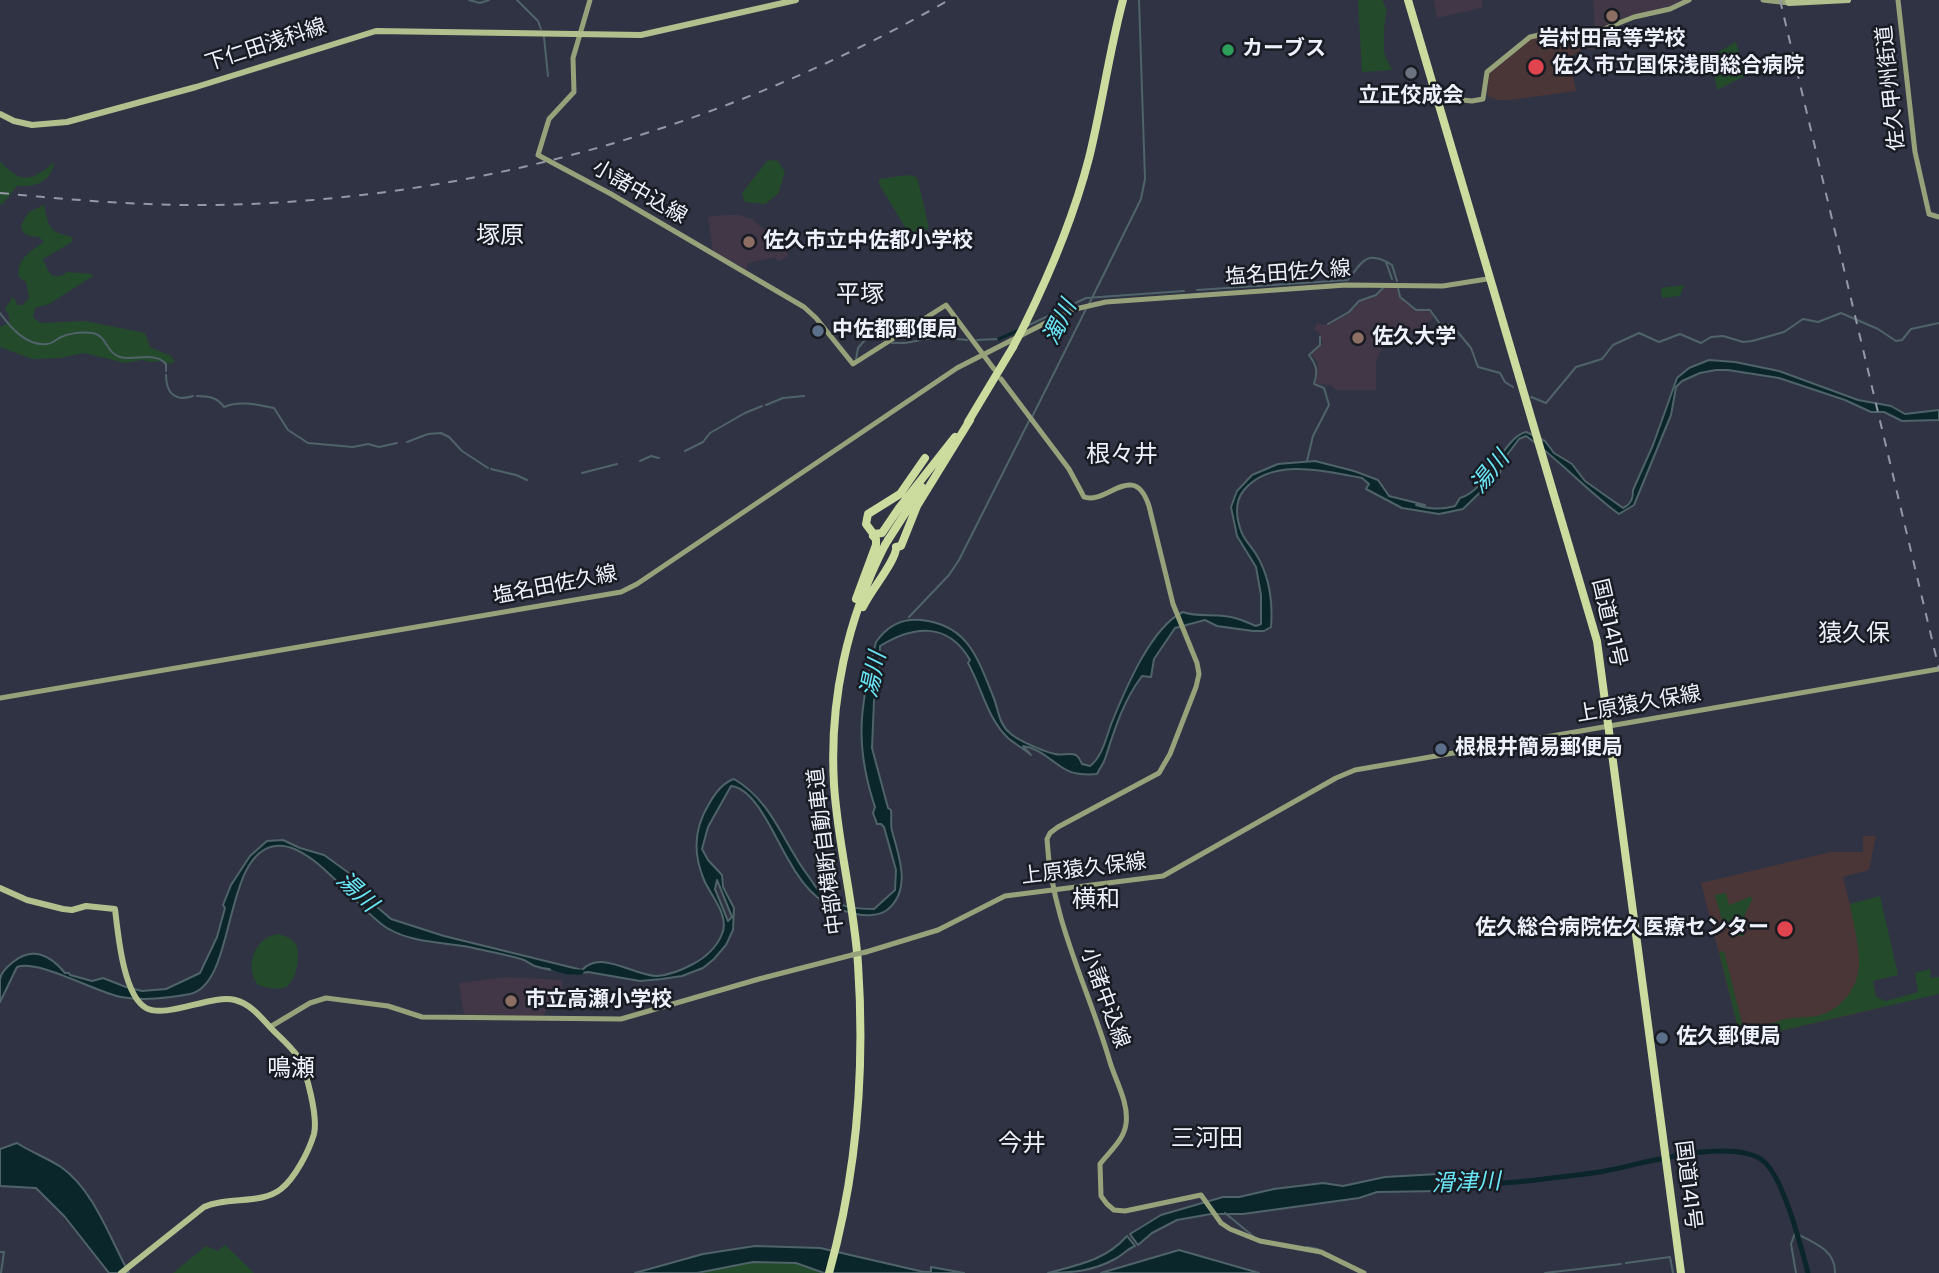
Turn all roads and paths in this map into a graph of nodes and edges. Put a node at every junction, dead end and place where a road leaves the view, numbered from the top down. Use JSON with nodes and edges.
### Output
{"nodes":[{"id":1,"x":590,"y":0,"type":"edge"},
{"id":2,"x":796,"y":0,"type":"edge"},
{"id":3,"x":1117,"y":0,"type":"edge"},
{"id":4,"x":1123,"y":0,"type":"edge"},
{"id":5,"x":1406,"y":0,"type":"edge"},
{"id":6,"x":1689,"y":0,"type":"edge"},
{"id":7,"x":1763,"y":0,"type":"edge"},
{"id":8,"x":1848,"y":0,"type":"edge"},
{"id":9,"x":1898,"y":0,"type":"edge"},
{"id":10,"x":1788,"y":1,"type":"edge"},
{"id":11,"x":580,"y":34,"type":"junction"},
{"id":12,"x":1434,"y":97,"type":"junction"},
{"id":13,"x":1100,"y":107,"type":"junction"},
{"id":14,"x":0,"y":114,"type":"edge"},
{"id":15,"x":1939,"y":216,"type":"edge"},
{"id":16,"x":1487,"y":279,"type":"junction"},
{"id":17,"x":983,"y":353,"type":"junction"},
{"id":18,"x":994,"y":369,"type":"dead end"},
{"id":19,"x":1001,"y":379,"type":"dead end"},
{"id":20,"x":967,"y":423,"type":"junction"},
{"id":21,"x":1531,"y":424,"type":"junction"},
{"id":22,"x":925,"y":458,"type":"dead end"},
{"id":23,"x":872,"y":533,"type":"junction"},
{"id":24,"x":896,"y":547,"type":"junction"},
{"id":25,"x":845,"y":652,"type":"junction"},
{"id":26,"x":842,"y":670,"type":"junction"},
{"id":27,"x":1936,"y":670,"type":"edge"},
{"id":28,"x":0,"y":698,"type":"edge"},
{"id":29,"x":1607,"y":727,"type":"junction"},
{"id":30,"x":0,"y":888,"type":"edge"},
{"id":31,"x":1053,"y":890,"type":"junction"},
{"id":32,"x":270,"y":1027,"type":"junction"},
{"id":33,"x":121,"y":1273,"type":"edge"},
{"id":34,"x":829,"y":1273,"type":"edge"},
{"id":35,"x":1364,"y":1273,"type":"edge"},
{"id":36,"x":1679,"y":1273,"type":"edge"}],
"edges":[{"from":1,"to":11,"type":"main road","name":"小諸中込線"},
{"from":2,"to":11,"type":"main road","name":"下仁田浅科線"},
{"from":3,"to":13,"type":"highway","name":"中部横断自動車道"},
{"from":4,"to":13,"type":"highway","name":"中部横断自動車道"},
{"from":5,"to":12,"type":"highway","name":"国道141号"},
{"from":6,"to":12,"type":"main road"},
{"from":7,"to":10,"type":"main road"},
{"from":8,"to":10,"type":"main road"},
{"from":9,"to":15,"type":"main road","name":"佐久甲州街道"},
{"from":11,"to":14,"type":"main road","name":"下仁田浅科線"},
{"from":11,"to":17,"type":"main road","name":"小諸中込線"},
{"from":12,"to":16,"type":"highway","name":"国道141号"},
{"from":12,"to":21,"type":"highway","name":"国道141号"},
{"from":13,"to":20,"type":"highway","name":"中部横断自動車道","bridge":true},
{"from":16,"to":17,"type":"main road","name":"塩名田佐久線"},
{"from":16,"to":21,"type":"highway","name":"国道141号"},
{"from":17,"to":18,"type":"main road"},
{"from":17,"to":28,"type":"main road","name":"塩名田佐久線"},
{"from":19,"to":31,"type":"main road","name":"小諸中込線"},
{"from":20,"to":23,"type":"highway"},
{"from":20,"to":24,"type":"highway"},
{"from":20,"to":25,"type":"highway","name":"中部横断自動車道"},
{"from":21,"to":29,"type":"highway","name":"国道141号"},
{"from":22,"to":23,"type":"highway"},
{"from":23,"to":24,"type":"highway"},
{"from":23,"to":26,"type":"highway"},
{"from":24,"to":25,"type":"highway"},
{"from":25,"to":26,"type":"highway","name":"中部横断自動車道"},
{"from":26,"to":34,"type":"highway","name":"中部横断自動車道"},
{"from":27,"to":29,"type":"main road","name":"上原猿久保線"},
{"from":29,"to":31,"type":"main road","name":"上原猿久保線"},
{"from":29,"to":36,"type":"highway","name":"国道141号"},
{"from":30,"to":32,"type":"main road"},
{"from":31,"to":32,"type":"main road","name":"上原猿久保線","bridge":true},
{"from":31,"to":35,"type":"main road","name":"小諸中込線"},
{"from":32,"to":33,"type":"main road"}]}
